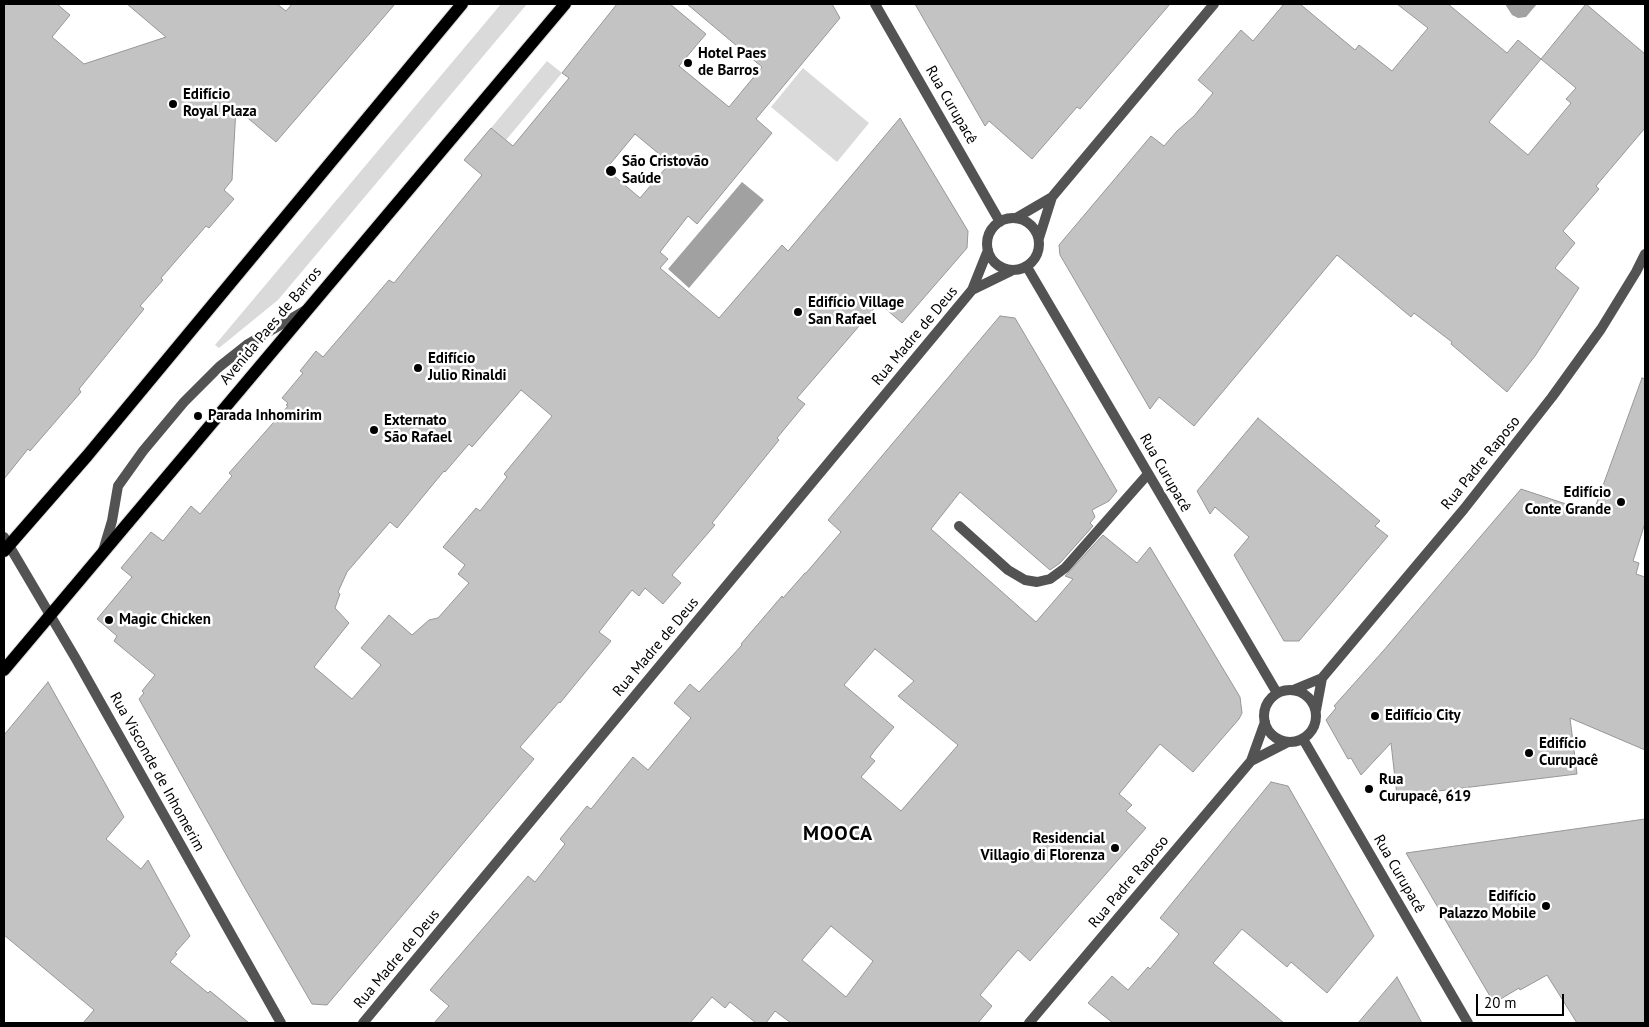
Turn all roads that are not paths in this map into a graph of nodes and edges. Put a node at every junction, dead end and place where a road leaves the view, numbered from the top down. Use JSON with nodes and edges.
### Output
{"nodes":[{"id":1,"x":462,"y":4,"type":"edge"},
{"id":2,"x":565,"y":4,"type":"edge"},
{"id":3,"x":875,"y":4,"type":"edge"},
{"id":4,"x":1214,"y":4,"type":"edge"},
{"id":5,"x":1052,"y":197,"type":"junction"},
{"id":6,"x":1016,"y":218,"type":"junction"},
{"id":7,"x":1000,"y":222,"type":"junction"},
{"id":8,"x":1039,"y":238,"type":"junction"},
{"id":9,"x":988,"y":250,"type":"junction"},
{"id":10,"x":1645,"y":254,"type":"edge"},
{"id":11,"x":1027,"y":267,"type":"junction"},
{"id":12,"x":1011,"y":271,"type":"junction"},
{"id":13,"x":972,"y":290,"type":"junction"},
{"id":14,"x":306,"y":310,"type":"junction"},
{"id":15,"x":1148,"y":474,"type":"junction"},
{"id":16,"x":959,"y":526,"type":"dead end"},
{"id":17,"x":5,"y":544,"type":"edge"},
{"id":18,"x":103,"y":552,"type":"junction"},
{"id":19,"x":51,"y":616,"type":"junction"},
{"id":20,"x":4,"y":670,"type":"edge"},
{"id":21,"x":1322,"y":678,"type":"junction"},
{"id":22,"x":1293,"y":690,"type":"junction"},
{"id":23,"x":1277,"y":693,"type":"junction"},
{"id":24,"x":1316,"y":710,"type":"junction"},
{"id":25,"x":1265,"y":722,"type":"junction"},
{"id":26,"x":1304,"y":739,"type":"junction"},
{"id":27,"x":1288,"y":742,"type":"junction"},
{"id":28,"x":1251,"y":761,"type":"junction"},
{"id":29,"x":281,"y":1023,"type":"edge"},
{"id":30,"x":363,"y":1023,"type":"edge"},
{"id":31,"x":1029,"y":1023,"type":"edge"},
{"id":32,"x":1468,"y":1023,"type":"edge"}],
"edges":[{"from":1,"to":17,"type":"main road"},
{"from":2,"to":14,"type":"main road","name":"Avenida Paes de Barros"},
{"from":3,"to":7,"type":"street","name":"Rua Curupacê"},
{"from":4,"to":5,"type":"street"},
{"from":5,"to":6,"type":"street"},
{"from":5,"to":8,"type":"street"},
{"from":6,"to":7,"type":"street"},
{"from":6,"to":8,"type":"street"},
{"from":7,"to":9,"type":"street"},
{"from":8,"to":11,"type":"street"},
{"from":9,"to":12,"type":"street"},
{"from":9,"to":13,"type":"street","name":"Rua Madre de Deus"},
{"from":10,"to":21,"type":"street","name":"Rua Padre Raposo"},
{"from":11,"to":12,"type":"street"},
{"from":11,"to":15,"type":"street","name":"Rua Curupacê"},
{"from":12,"to":13,"type":"street","name":"Rua Madre de Deus"},
{"from":13,"to":30,"type":"street","name":"Rua Madre de Deus"},
{"from":14,"to":18,"type":"main road","name":"Avenida Paes de Barros"},
{"from":14,"to":18,"type":"street"},
{"from":15,"to":16,"type":"street"},
{"from":15,"to":23,"type":"street","name":"Rua Curupacê"},
{"from":17,"to":19,"type":"street","name":"Rua Visconde de Inhomerim"},
{"from":18,"to":19,"type":"main road","name":"Avenida Paes de Barros"},
{"from":19,"to":20,"type":"main road","name":"Avenida Paes de Barros"},
{"from":19,"to":29,"type":"street","name":"Rua Visconde de Inhomerim"},
{"from":21,"to":22,"type":"street","name":"Rua Padre Raposo"},
{"from":21,"to":24,"type":"street","name":"Rua Padre Raposo"},
{"from":22,"to":23,"type":"street"},
{"from":22,"to":24,"type":"street"},
{"from":23,"to":25,"type":"street"},
{"from":24,"to":26,"type":"street"},
{"from":25,"to":27,"type":"street"},
{"from":25,"to":28,"type":"street","name":"Rua Padre Raposo"},
{"from":26,"to":27,"type":"street"},
{"from":26,"to":32,"type":"street","name":"Rua Curupacê"},
{"from":27,"to":28,"type":"street","name":"Rua Padre Raposo"},
{"from":28,"to":31,"type":"street","name":"Rua Padre Raposo"}]}
